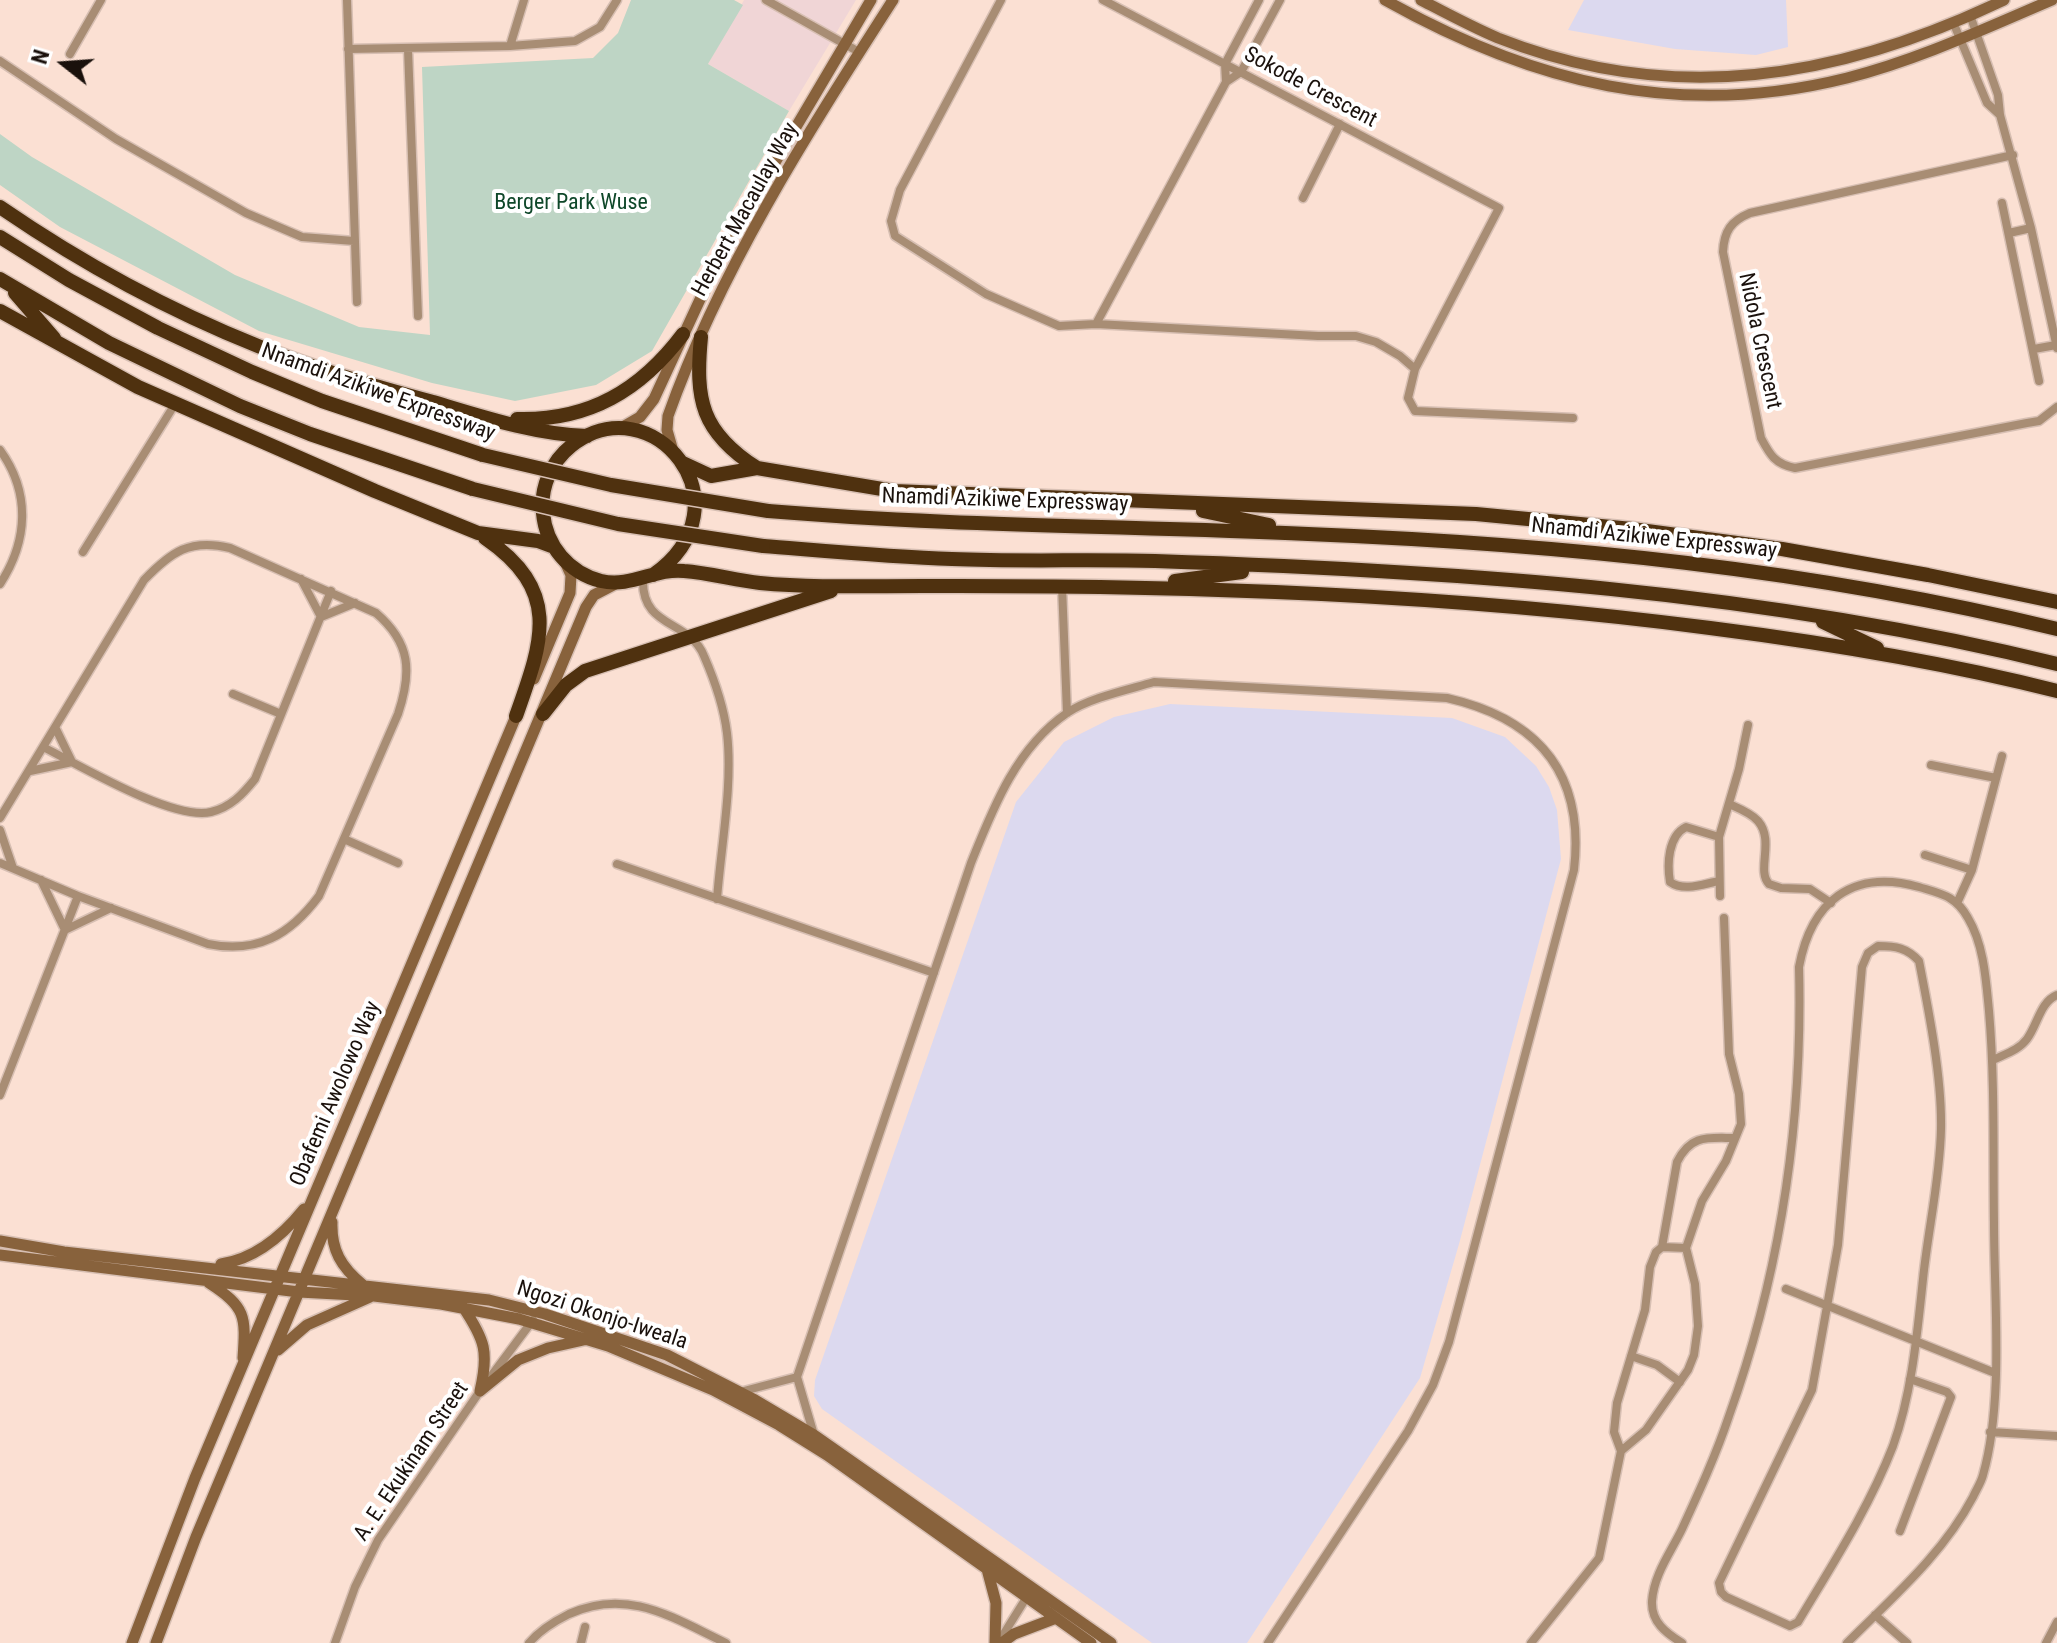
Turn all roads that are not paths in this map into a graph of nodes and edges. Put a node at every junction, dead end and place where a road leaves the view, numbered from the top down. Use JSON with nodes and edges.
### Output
{"nodes":[{"id":1,"x":101,"y":0,"type":"edge"},
{"id":2,"x":347,"y":0,"type":"edge"},
{"id":3,"x":524,"y":0,"type":"edge"},
{"id":4,"x":617,"y":0,"type":"edge"},
{"id":5,"x":766,"y":0,"type":"edge"},
{"id":6,"x":871,"y":0,"type":"edge"},
{"id":7,"x":893,"y":0,"type":"edge"},
{"id":8,"x":1001,"y":0,"type":"edge"},
{"id":9,"x":1103,"y":0,"type":"edge"},
{"id":10,"x":1259,"y":0,"type":"edge"},
{"id":11,"x":1280,"y":0,"type":"edge"},
{"id":12,"x":1385,"y":0,"type":"edge"},
{"id":13,"x":1421,"y":0,"type":"edge"},
{"id":14,"x":2004,"y":0,"type":"edge"},
{"id":15,"x":2052,"y":0,"type":"edge"},
{"id":16,"x":1970,"y":15,"type":"junction"},
{"id":17,"x":1953,"y":22,"type":"junction"},
{"id":18,"x":1977,"y":31,"type":"junction"},
{"id":19,"x":1960,"y":39,"type":"junction"},
{"id":20,"x":844,"y":44,"type":"junction"},
{"id":21,"x":510,"y":46,"type":"junction"},
{"id":22,"x":348,"y":49,"type":"junction"},
{"id":23,"x":408,"y":49,"type":"junction"},
{"id":24,"x":859,"y":52,"type":"junction"},
{"id":25,"x":70,"y":54,"type":"dead end"},
{"id":26,"x":0,"y":61,"type":"edge"},
{"id":27,"x":1225,"y":64,"type":"junction"},
{"id":28,"x":1241,"y":72,"type":"junction"},
{"id":29,"x":1226,"y":82,"type":"junction"},
{"id":30,"x":2000,"y":115,"type":"junction"},
{"id":31,"x":1340,"y":124,"type":"junction"},
{"id":32,"x":2013,"y":155,"type":"junction"},
{"id":33,"x":1303,"y":198,"type":"dead end"},
{"id":34,"x":2002,"y":203,"type":"dead end"},
{"id":35,"x":0,"y":207,"type":"edge"},
{"id":36,"x":0,"y":217,"type":"edge"},
{"id":37,"x":2031,"y":228,"type":"junction"},
{"id":38,"x":2009,"y":233,"type":"junction"},
{"id":39,"x":40,"y":234,"type":"junction"},
{"id":40,"x":0,"y":237,"type":"edge"},
{"id":41,"x":354,"y":241,"type":"junction"},
{"id":42,"x":4,"y":281,"type":"edge"},
{"id":43,"x":357,"y":302,"type":"dead end"},
{"id":44,"x":0,"y":311,"type":"edge"},
{"id":45,"x":418,"y":316,"type":"dead end"},
{"id":46,"x":1096,"y":324,"type":"junction"},
{"id":47,"x":683,"y":334,"type":"junction"},
{"id":48,"x":701,"y":337,"type":"junction"},
{"id":49,"x":61,"y":345,"type":"junction"},
{"id":50,"x":2057,"y":346,"type":"edge"},
{"id":51,"x":2034,"y":349,"type":"junction"},
{"id":52,"x":1415,"y":369,"type":"junction"},
{"id":53,"x":2039,"y":381,"type":"dead end"},
{"id":54,"x":175,"y":404,"type":"junction"},
{"id":55,"x":2057,"y":407,"type":"edge"},
{"id":56,"x":487,"y":418,"type":"junction"},
{"id":57,"x":1573,"y":418,"type":"dead end"},
{"id":58,"x":620,"y":429,"type":"junction"},
{"id":59,"x":588,"y":436,"type":"junction"},
{"id":60,"x":0,"y":450,"type":"edge"},
{"id":61,"x":678,"y":456,"type":"junction"},
{"id":62,"x":757,"y":468,"type":"junction"},
{"id":63,"x":1164,"y":503,"type":"junction"},
{"id":64,"x":478,"y":533,"type":"junction"},
{"id":65,"x":1312,"y":534,"type":"junction"},
{"id":66,"x":554,"y":547,"type":"junction"},
{"id":67,"x":83,"y":552,"type":"dead end"},
{"id":68,"x":565,"y":562,"type":"junction"},
{"id":69,"x":1279,"y":567,"type":"junction"},
{"id":70,"x":301,"y":578,"type":"junction"},
{"id":71,"x":648,"y":578,"type":"junction"},
{"id":72,"x":617,"y":583,"type":"junction"},
{"id":73,"x":0,"y":584,"type":"edge"},
{"id":74,"x":863,"y":586,"type":"junction"},
{"id":75,"x":1062,"y":586,"type":"junction"},
{"id":76,"x":1135,"y":586,"type":"junction"},
{"id":77,"x":331,"y":591,"type":"junction"},
{"id":78,"x":2057,"y":602,"type":"edge"},
{"id":79,"x":355,"y":603,"type":"junction"},
{"id":80,"x":1805,"y":614,"type":"junction"},
{"id":81,"x":321,"y":617,"type":"junction"},
{"id":82,"x":2057,"y":617,"type":"edge"},
{"id":83,"x":2012,"y":618,"type":"junction"},
{"id":84,"x":2057,"y":629,"type":"edge"},
{"id":85,"x":690,"y":636,"type":"junction"},
{"id":86,"x":1891,"y":655,"type":"junction"},
{"id":87,"x":2057,"y":664,"type":"edge"},
{"id":88,"x":2057,"y":691,"type":"edge"},
{"id":89,"x":233,"y":694,"type":"dead end"},
{"id":90,"x":1067,"y":713,"type":"junction"},
{"id":91,"x":281,"y":714,"type":"junction"},
{"id":92,"x":543,"y":714,"type":"junction"},
{"id":93,"x":516,"y":716,"type":"junction"},
{"id":94,"x":1748,"y":725,"type":"dead end"},
{"id":95,"x":56,"y":729,"type":"junction"},
{"id":96,"x":45,"y":748,"type":"junction"},
{"id":97,"x":2002,"y":756,"type":"dead end"},
{"id":98,"x":72,"y":762,"type":"junction"},
{"id":99,"x":1931,"y":765,"type":"dead end"},
{"id":100,"x":30,"y":771,"type":"junction"},
{"id":101,"x":1996,"y":778,"type":"junction"},
{"id":102,"x":1729,"y":804,"type":"junction"},
{"id":103,"x":0,"y":818,"type":"edge"},
{"id":104,"x":0,"y":830,"type":"edge"},
{"id":105,"x":1719,"y":837,"type":"junction"},
{"id":106,"x":344,"y":839,"type":"junction"},
{"id":107,"x":1925,"y":855,"type":"dead end"},
{"id":108,"x":0,"y":863,"type":"edge"},
{"id":109,"x":398,"y":863,"type":"dead end"},
{"id":110,"x":617,"y":864,"type":"dead end"},
{"id":111,"x":13,"y":868,"type":"junction"},
{"id":112,"x":1972,"y":870,"type":"junction"},
{"id":113,"x":41,"y":880,"type":"junction"},
{"id":114,"x":1719,"y":881,"type":"junction"},
{"id":115,"x":78,"y":896,"type":"junction"},
{"id":116,"x":1720,"y":896,"type":"dead end"},
{"id":117,"x":717,"y":899,"type":"junction"},
{"id":118,"x":1958,"y":901,"type":"junction"},
{"id":119,"x":1831,"y":903,"type":"junction"},
{"id":120,"x":111,"y":908,"type":"junction"},
{"id":121,"x":1724,"y":918,"type":"dead end"},
{"id":122,"x":65,"y":930,"type":"junction"},
{"id":123,"x":934,"y":973,"type":"junction"},
{"id":124,"x":2057,"y":995,"type":"edge"},
{"id":125,"x":1993,"y":1060,"type":"junction"},
{"id":126,"x":0,"y":1095,"type":"edge"},
{"id":127,"x":1735,"y":1138,"type":"junction"},
{"id":128,"x":315,"y":1196,"type":"junction"},
{"id":129,"x":332,"y":1215,"type":"junction"},
{"id":130,"x":2,"y":1241,"type":"edge"},
{"id":131,"x":1662,"y":1247,"type":"junction"},
{"id":132,"x":1686,"y":1248,"type":"junction"},
{"id":133,"x":0,"y":1255,"type":"edge"},
{"id":134,"x":202,"y":1266,"type":"junction"},
{"id":135,"x":280,"y":1276,"type":"junction"},
{"id":136,"x":304,"y":1278,"type":"junction"},
{"id":137,"x":205,"y":1280,"type":"junction"},
{"id":138,"x":364,"y":1285,"type":"junction"},
{"id":139,"x":275,"y":1289,"type":"junction"},
{"id":140,"x":1786,"y":1289,"type":"dead end"},
{"id":141,"x":299,"y":1292,"type":"junction"},
{"id":142,"x":374,"y":1296,"type":"junction"},
{"id":143,"x":1827,"y":1305,"type":"junction"},
{"id":144,"x":463,"y":1307,"type":"junction"},
{"id":145,"x":534,"y":1318,"type":"junction"},
{"id":146,"x":588,"y":1339,"type":"junction"},
{"id":147,"x":1915,"y":1341,"type":"junction"},
{"id":148,"x":272,"y":1356,"type":"junction"},
{"id":149,"x":1631,"y":1356,"type":"junction"},
{"id":150,"x":242,"y":1367,"type":"junction"},
{"id":151,"x":1995,"y":1373,"type":"junction"},
{"id":152,"x":797,"y":1377,"type":"junction"},
{"id":153,"x":1910,"y":1379,"type":"junction"},
{"id":154,"x":1680,"y":1382,"type":"junction"},
{"id":155,"x":480,"y":1391,"type":"junction"},
{"id":156,"x":740,"y":1392,"type":"junction"},
{"id":157,"x":1990,"y":1432,"type":"junction"},
{"id":158,"x":814,"y":1435,"type":"junction"},
{"id":159,"x":2057,"y":1436,"type":"edge"},
{"id":160,"x":1621,"y":1451,"type":"junction"},
{"id":161,"x":1900,"y":1531,"type":"dead end"},
{"id":162,"x":987,"y":1569,"type":"junction"},
{"id":163,"x":1030,"y":1592,"type":"junction"},
{"id":164,"x":1875,"y":1615,"type":"junction"},
{"id":165,"x":1056,"y":1618,"type":"junction"},
{"id":166,"x":2057,"y":1622,"type":"edge"},
{"id":167,"x":585,"y":1627,"type":"dead end"},
{"id":168,"x":1671,"y":1640,"type":"edge"},
{"id":169,"x":132,"y":1643,"type":"edge"},
{"id":170,"x":156,"y":1643,"type":"edge"},
{"id":171,"x":335,"y":1643,"type":"edge"},
{"id":172,"x":529,"y":1643,"type":"edge"},
{"id":173,"x":581,"y":1643,"type":"edge"},
{"id":174,"x":726,"y":1643,"type":"edge"},
{"id":175,"x":998,"y":1643,"type":"edge"},
{"id":176,"x":1091,"y":1643,"type":"edge"},
{"id":177,"x":1111,"y":1643,"type":"edge"},
{"id":178,"x":1268,"y":1643,"type":"edge"},
{"id":179,"x":1531,"y":1643,"type":"edge"},
{"id":180,"x":1682,"y":1643,"type":"edge"},
{"id":181,"x":1847,"y":1643,"type":"edge"},
{"id":182,"x":1907,"y":1643,"type":"edge"},
{"id":183,"x":2046,"y":1643,"type":"edge"}],
"edges":[{"from":1,"to":25,"type":"street"},
{"from":2,"to":22,"type":"street"},
{"from":3,"to":21,"type":"street"},
{"from":4,"to":21,"type":"street"},
{"from":5,"to":20,"type":"street"},
{"from":6,"to":20,"type":"main road","name":"Herbert Macaulay Way"},
{"from":7,"to":24,"type":"main road","name":"Herbert Macaulay Way"},
{"from":8,"to":46,"type":"street"},
{"from":9,"to":27,"type":"street","name":"Sokode Crescent"},
{"from":10,"to":27,"type":"street"},
{"from":11,"to":28,"type":"street"},
{"from":12,"to":19,"type":"main road"},
{"from":13,"to":17,"type":"main road"},
{"from":14,"to":16,"type":"main road"},
{"from":15,"to":18,"type":"main road"},
{"from":16,"to":17,"type":"main road"},
{"from":16,"to":18,"type":"street"},
{"from":17,"to":19,"type":"street"},
{"from":18,"to":19,"type":"main road"},
{"from":18,"to":30,"type":"street"},
{"from":19,"to":30,"type":"street"},
{"from":20,"to":24,"type":"street"},
{"from":20,"to":47,"type":"main road","name":"Herbert Macaulay Way"},
{"from":21,"to":23,"type":"street"},
{"from":22,"to":23,"type":"street"},
{"from":22,"to":41,"type":"street"},
{"from":23,"to":45,"type":"street"},
{"from":24,"to":48,"type":"main road","name":"Herbert Macaulay Way"},
{"from":26,"to":41,"type":"street"},
{"from":27,"to":28,"type":"street","name":"Sokode Crescent"},
{"from":27,"to":29,"type":"street"},
{"from":28,"to":29,"type":"street"},
{"from":28,"to":31,"type":"street","name":"Sokode Crescent"},
{"from":29,"to":46,"type":"street"},
{"from":30,"to":32,"type":"street"},
{"from":31,"to":33,"type":"street"},
{"from":31,"to":52,"type":"street","name":"Sokode Crescent"},
{"from":32,"to":37,"type":"street"},
{"from":32,"to":55,"type":"street","name":"Nidola Crescent"},
{"from":34,"to":38,"type":"street"},
{"from":35,"to":39,"type":"highway","name":"Nnamdi Azikiwe Expressway"},
{"from":36,"to":39,"type":"highway"},
{"from":37,"to":38,"type":"street"},
{"from":37,"to":50,"type":"street"},
{"from":38,"to":51,"type":"street"},
{"from":39,"to":56,"type":"highway","name":"Nnamdi Azikiwe Expressway"},
{"from":40,"to":65,"type":"highway","name":"Nnamdi Azikiwe Expressway","bridge":true},
{"from":41,"to":43,"type":"street"},
{"from":42,"to":49,"type":"highway"},
{"from":42,"to":69,"type":"highway","bridge":true},
{"from":44,"to":49,"type":"highway"},
{"from":46,"to":52,"type":"street"},
{"from":47,"to":56,"type":"highway"},
{"from":47,"to":58,"type":"main road","name":"Herbert Macaulay Way"},
{"from":48,"to":61,"type":"main road","name":"Herbert Macaulay Way"},
{"from":48,"to":62,"type":"highway"},
{"from":49,"to":54,"type":"highway"},
{"from":50,"to":51,"type":"street"},
{"from":51,"to":53,"type":"street"},
{"from":52,"to":57,"type":"street"},
{"from":54,"to":64,"type":"highway"},
{"from":54,"to":67,"type":"street"},
{"from":56,"to":59,"type":"highway","name":"Nnamdi Azikiwe Expressway"},
{"from":58,"to":59,"type":"highway"},
{"from":58,"to":61,"type":"highway"},
{"from":59,"to":66,"type":"highway"},
{"from":60,"to":73,"type":"street"},
{"from":61,"to":62,"type":"highway","name":"Nnamdi Azikiwe Expressway"},
{"from":61,"to":71,"type":"highway"},
{"from":62,"to":63,"type":"highway","name":"Nnamdi Azikiwe Expressway"},
{"from":63,"to":65,"type":"highway"},
{"from":63,"to":78,"type":"highway","name":"Nnamdi Azikiwe Expressway"},
{"from":64,"to":66,"type":"highway"},
{"from":64,"to":93,"type":"highway"},
{"from":65,"to":83,"type":"highway","name":"Nnamdi Azikiwe Expressway"},
{"from":66,"to":68,"type":"highway"},
{"from":68,"to":72,"type":"highway"},
{"from":68,"to":93,"type":"main road","name":"Obafemi Awolowo Way"},
{"from":69,"to":76,"type":"highway"},
{"from":69,"to":80,"type":"highway"},
{"from":70,"to":77,"type":"street"},
{"from":70,"to":81,"type":"street"},
{"from":70,"to":95,"type":"street"},
{"from":71,"to":72,"type":"highway"},
{"from":71,"to":74,"type":"highway"},
{"from":71,"to":85,"type":"street"},
{"from":72,"to":92,"type":"main road","name":"Obafemi Awolowo Way"},
{"from":74,"to":75,"type":"highway"},
{"from":74,"to":85,"type":"highway"},
{"from":75,"to":76,"type":"highway"},
{"from":75,"to":90,"type":"street"},
{"from":76,"to":86,"type":"highway"},
{"from":77,"to":79,"type":"street"},
{"from":77,"to":81,"type":"street"},
{"from":79,"to":81,"type":"street"},
{"from":79,"to":106,"type":"street"},
{"from":80,"to":86,"type":"highway"},
{"from":80,"to":87,"type":"highway"},
{"from":81,"to":91,"type":"street"},
{"from":82,"to":83,"type":"highway"},
{"from":83,"to":84,"type":"highway","name":"Nnamdi Azikiwe Expressway"},
{"from":85,"to":92,"type":"highway"},
{"from":85,"to":117,"type":"street"},
{"from":86,"to":88,"type":"highway"},
{"from":89,"to":91,"type":"street"},
{"from":90,"to":123,"type":"street"},
{"from":90,"to":178,"type":"street"},
{"from":91,"to":98,"type":"street"},
{"from":92,"to":129,"type":"main road","name":"Obafemi Awolowo Way"},
{"from":93,"to":128,"type":"main road","name":"Obafemi Awolowo Way"},
{"from":94,"to":102,"type":"street"},
{"from":95,"to":96,"type":"street"},
{"from":95,"to":98,"type":"street"},
{"from":96,"to":98,"type":"street"},
{"from":96,"to":100,"type":"street"},
{"from":97,"to":101,"type":"street"},
{"from":98,"to":100,"type":"street"},
{"from":99,"to":101,"type":"street"},
{"from":100,"to":103,"type":"street"},
{"from":101,"to":112,"type":"street"},
{"from":102,"to":105,"type":"street"},
{"from":102,"to":119,"type":"street"},
{"from":104,"to":111,"type":"street"},
{"from":105,"to":114,"type":"street"},
{"from":105,"to":114,"type":"street"},
{"from":106,"to":109,"type":"street"},
{"from":106,"to":120,"type":"street"},
{"from":107,"to":112,"type":"street"},
{"from":108,"to":111,"type":"street"},
{"from":110,"to":117,"type":"street"},
{"from":111,"to":113,"type":"street"},
{"from":112,"to":118,"type":"street"},
{"from":113,"to":115,"type":"street"},
{"from":113,"to":122,"type":"street"},
{"from":114,"to":116,"type":"street"},
{"from":115,"to":120,"type":"street"},
{"from":115,"to":122,"type":"street"},
{"from":117,"to":123,"type":"street"},
{"from":118,"to":119,"type":"street"},
{"from":118,"to":125,"type":"street"},
{"from":119,"to":168,"type":"street"},
{"from":120,"to":122,"type":"street"},
{"from":121,"to":127,"type":"street"},
{"from":122,"to":126,"type":"street"},
{"from":123,"to":152,"type":"street"},
{"from":124,"to":125,"type":"street"},
{"from":125,"to":151,"type":"street"},
{"from":127,"to":131,"type":"street"},
{"from":127,"to":132,"type":"street"},
{"from":128,"to":134,"type":"main road"},
{"from":128,"to":135,"type":"main road","name":"Obafemi Awolowo Way"},
{"from":129,"to":136,"type":"main road","name":"Obafemi Awolowo Way"},
{"from":129,"to":138,"type":"main road"},
{"from":130,"to":134,"type":"main road","name":"Ngozi Okonjo-Iweala"},
{"from":131,"to":132,"type":"street"},
{"from":131,"to":149,"type":"street"},
{"from":132,"to":154,"type":"street"},
{"from":133,"to":137,"type":"main road","name":"Ngozi Okonjo-Iweala"},
{"from":134,"to":135,"type":"main road","name":"Ngozi Okonjo-Iweala"},
{"from":135,"to":136,"type":"main road","name":"Ngozi Okonjo-Iweala"},
{"from":135,"to":139,"type":"main road","name":"Obafemi Awolowo Way"},
{"from":136,"to":138,"type":"main road","name":"Ngozi Okonjo-Iweala"},
{"from":136,"to":141,"type":"main road","name":"Obafemi Awolowo Way"},
{"from":137,"to":139,"type":"main road","name":"Ngozi Okonjo-Iweala"},
{"from":137,"to":150,"type":"main road"},
{"from":138,"to":145,"type":"main road","name":"Ngozi Okonjo-Iweala"},
{"from":139,"to":141,"type":"main road","name":"Ngozi Okonjo-Iweala"},
{"from":139,"to":150,"type":"main road","name":"Obafemi Awolowo Way"},
{"from":140,"to":143,"type":"street"},
{"from":141,"to":142,"type":"main road","name":"Ngozi Okonjo-Iweala"},
{"from":141,"to":148,"type":"main road","name":"Obafemi Awolowo Way"},
{"from":142,"to":144,"type":"main road","name":"Ngozi Okonjo-Iweala"},
{"from":142,"to":148,"type":"main road"},
{"from":143,"to":147,"type":"street"},
{"from":143,"to":147,"type":"street"},
{"from":143,"to":153,"type":"street"},
{"from":144,"to":145,"type":"main road","name":"Ngozi Okonjo-Iweala"},
{"from":144,"to":155,"type":"main road"},
{"from":145,"to":146,"type":"main road","name":"Ngozi Okonjo-Iweala"},
{"from":145,"to":155,"type":"street","name":"A. E. Ekukinam Street"},
{"from":145,"to":156,"type":"main road","name":"Ngozi Okonjo-Iweala"},
{"from":146,"to":155,"type":"main road"},
{"from":146,"to":162,"type":"main road","name":"Ngozi Okonjo-Iweala"},
{"from":147,"to":151,"type":"street"},
{"from":147,"to":153,"type":"street"},
{"from":148,"to":170,"type":"main road","name":"Obafemi Awolowo Way"},
{"from":149,"to":154,"type":"street"},
{"from":149,"to":160,"type":"street"},
{"from":150,"to":169,"type":"main road","name":"Obafemi Awolowo Way"},
{"from":151,"to":157,"type":"street"},
{"from":152,"to":156,"type":"street"},
{"from":152,"to":158,"type":"street"},
{"from":153,"to":161,"type":"street"},
{"from":154,"to":160,"type":"street"},
{"from":155,"to":171,"type":"street","name":"A. E. Ekukinam Street"},
{"from":156,"to":158,"type":"main road","name":"Ngozi Okonjo-Iweala"},
{"from":157,"to":159,"type":"street"},
{"from":157,"to":164,"type":"street"},
{"from":158,"to":163,"type":"main road","name":"Ngozi Okonjo-Iweala"},
{"from":160,"to":179,"type":"street"},
{"from":162,"to":163,"type":"main road","name":"Ngozi Okonjo-Iweala"},
{"from":162,"to":175,"type":"main road"},
{"from":163,"to":165,"type":"main road","name":"Ngozi Okonjo-Iweala"},
{"from":163,"to":175,"type":"street"},
{"from":163,"to":177,"type":"main road","name":"Ngozi Okonjo-Iweala"},
{"from":164,"to":181,"type":"street"},
{"from":164,"to":182,"type":"street"},
{"from":165,"to":175,"type":"main road"},
{"from":165,"to":176,"type":"main road","name":"Ngozi Okonjo-Iweala"},
{"from":166,"to":183,"type":"street"},
{"from":167,"to":173,"type":"street"},
{"from":168,"to":180,"type":"street"},
{"from":172,"to":174,"type":"street"}]}
